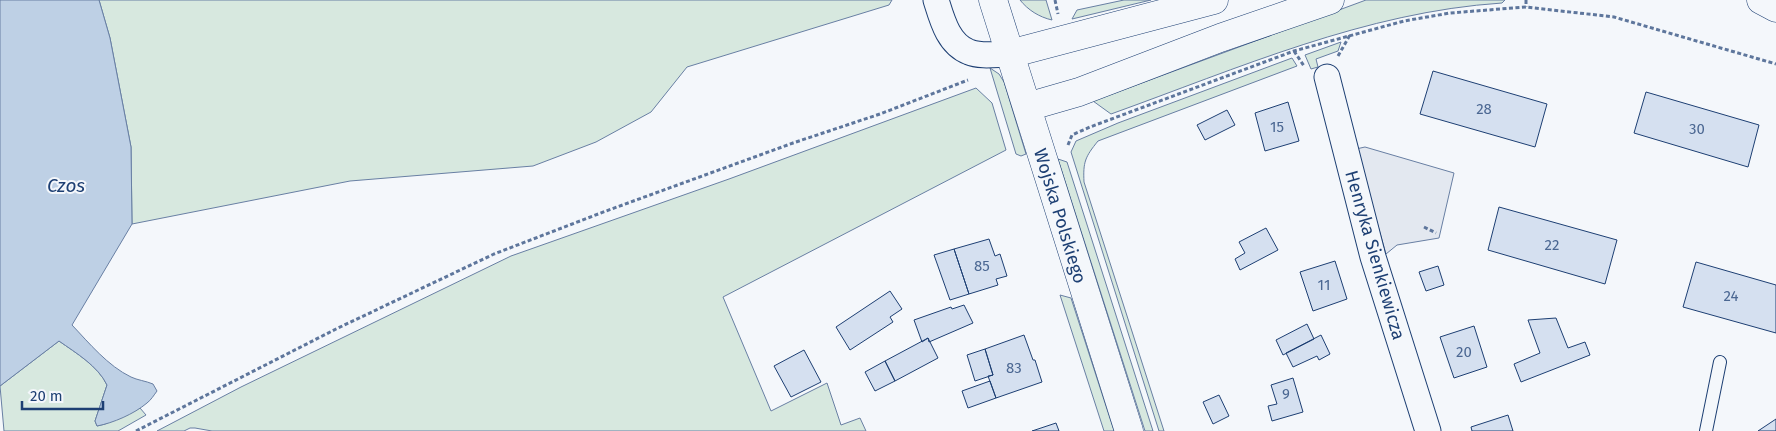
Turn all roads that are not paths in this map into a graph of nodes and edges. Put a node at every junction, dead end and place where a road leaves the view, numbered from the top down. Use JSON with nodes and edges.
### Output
{"nodes":[{"id":1,"x":936,"y":0,"type":"edge"},
{"id":2,"x":993,"y":0,"type":"edge"},
{"id":3,"x":1214,"y":0,"type":"edge"},
{"id":4,"x":1330,"y":0,"type":"edge"},
{"id":5,"x":1761,"y":0,"type":"edge"},
{"id":6,"x":1776,"y":8,"type":"edge"},
{"id":7,"x":1009,"y":54,"type":"junction"},
{"id":8,"x":1327,"y":77,"type":"dead end"},
{"id":9,"x":1027,"y":107,"type":"junction"},
{"id":10,"x":1720,"y":362,"type":"dead end"},
{"id":11,"x":1129,"y":431,"type":"edge"},
{"id":12,"x":1428,"y":431,"type":"edge"},
{"id":13,"x":1706,"y":431,"type":"edge"}],
"edges":[{"from":1,"to":7,"type":"street"},
{"from":2,"to":7,"type":"street","name":"Wojska Polskiego"},
{"from":3,"to":7,"type":"street"},
{"from":4,"to":9,"type":"street"},
{"from":5,"to":6,"type":"street"},
{"from":7,"to":9,"type":"street","name":"Wojska Polskiego"},
{"from":8,"to":12,"type":"street","name":"Henryka Sienkiewicza"},
{"from":9,"to":11,"type":"street","name":"Wojska Polskiego"},
{"from":10,"to":13,"type":"lane"}]}
